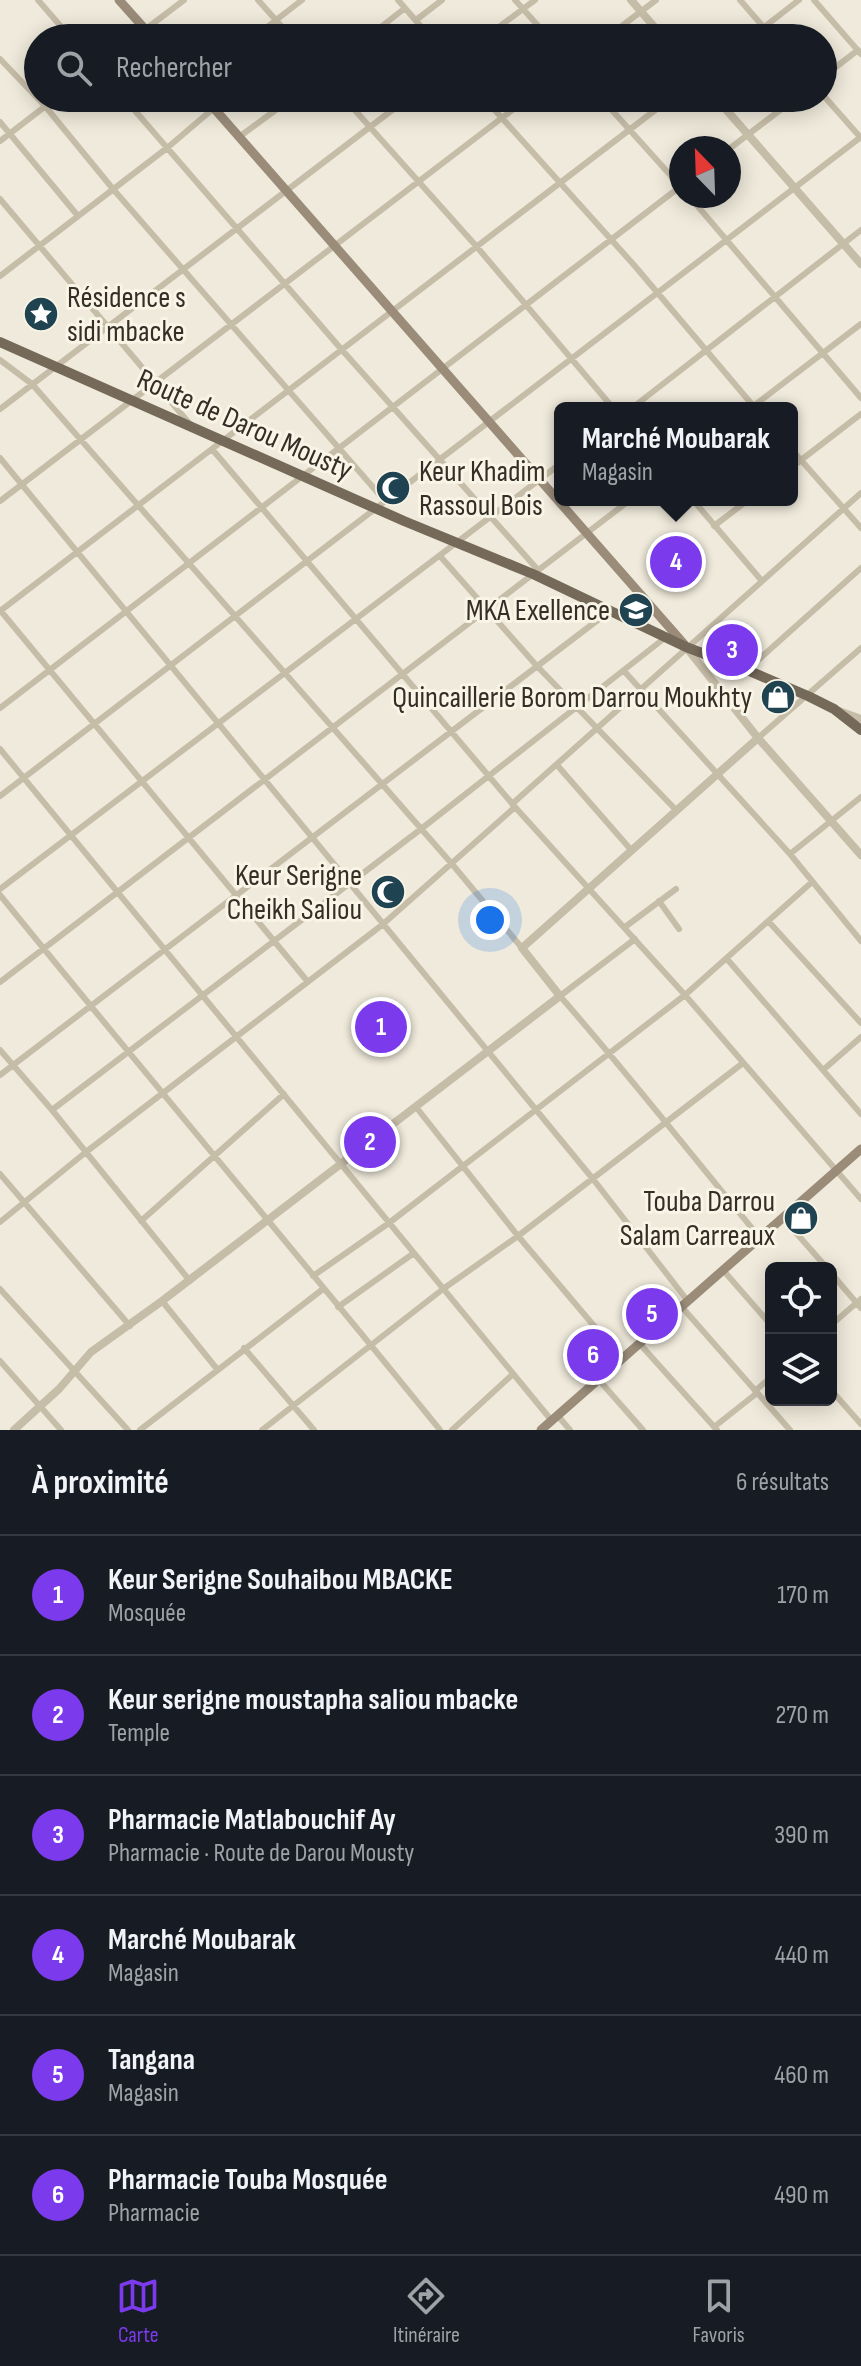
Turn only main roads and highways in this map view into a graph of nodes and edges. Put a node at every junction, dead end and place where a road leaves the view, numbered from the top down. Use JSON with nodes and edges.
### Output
{"nodes":[{"id":1,"x":119,"y":0,"type":"edge"},
{"id":2,"x":140,"y":24,"type":"edge"},
{"id":3,"x":217,"y":112,"type":"edge"},
{"id":4,"x":0,"y":342,"type":"edge"},
{"id":5,"x":554,"y":496,"type":"edge"},
{"id":6,"x":562,"y":506,"type":"edge"},
{"id":7,"x":686,"y":647,"type":"junction"},
{"id":8,"x":861,"y":730,"type":"edge"},
{"id":9,"x":861,"y":1149,"type":"edge"},
{"id":10,"x":541,"y":1430,"type":"edge"}],
"edges":[{"from":1,"to":2,"type":"main road"},
{"from":3,"to":5,"type":"main road"},
{"from":4,"to":7,"type":"main road","name":"Route de Darou Mousty"},
{"from":6,"to":7,"type":"main road"},
{"from":7,"to":8,"type":"main road","name":"Route de Darou Mousty"},
{"from":9,"to":10,"type":"main road"}]}
